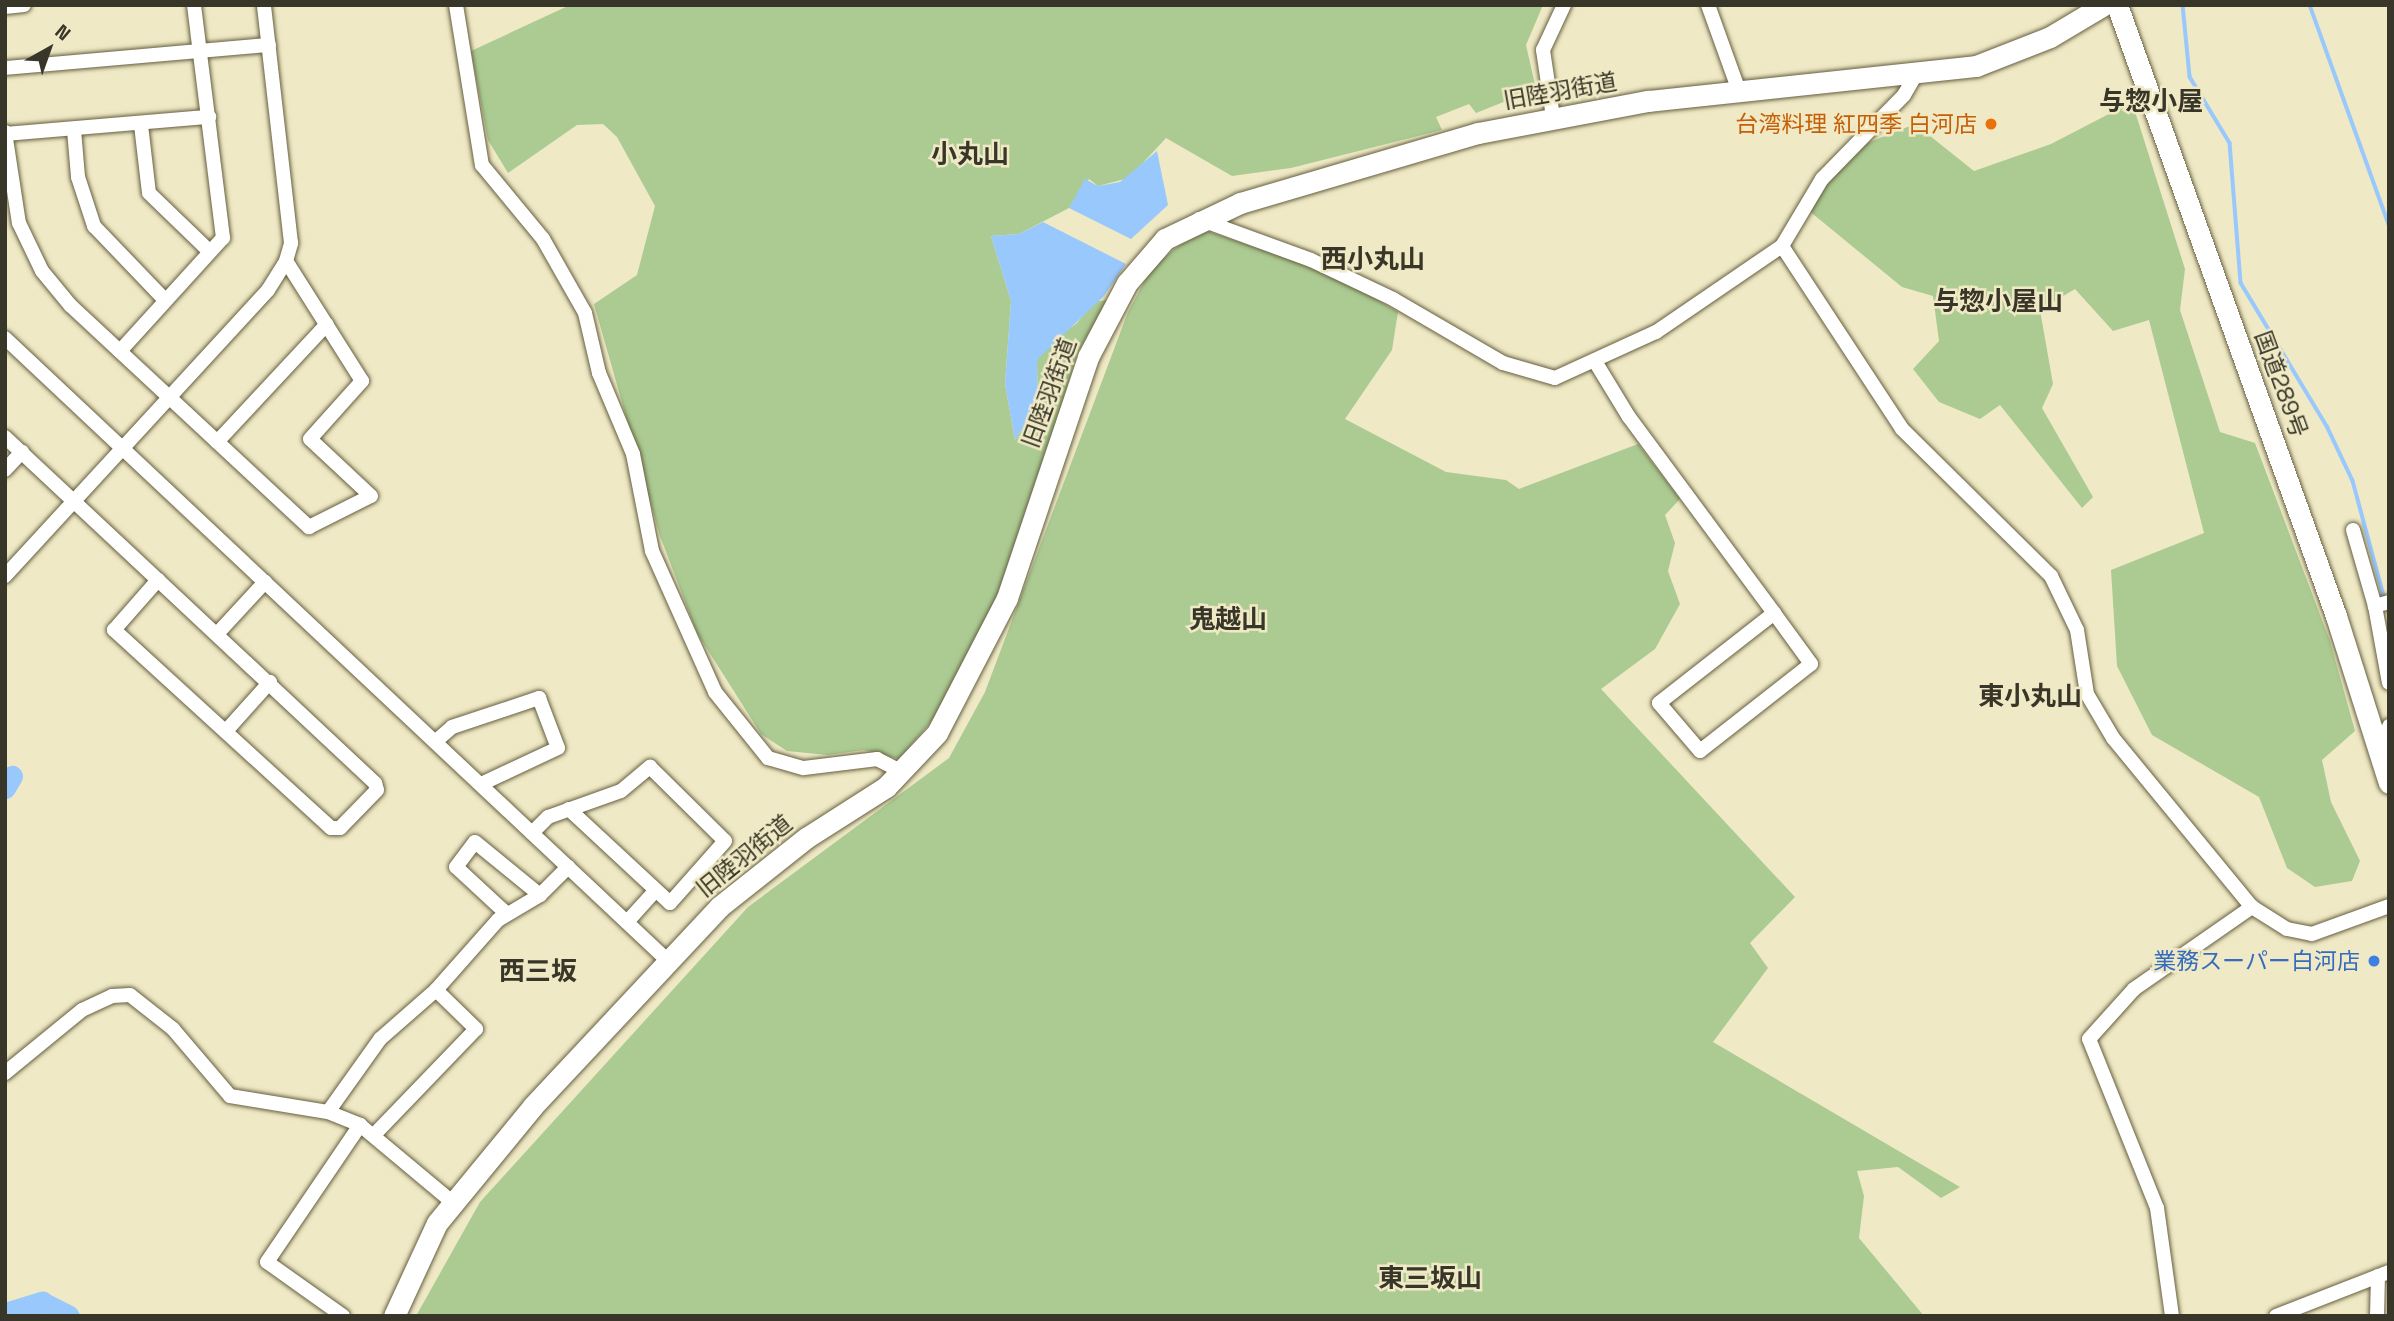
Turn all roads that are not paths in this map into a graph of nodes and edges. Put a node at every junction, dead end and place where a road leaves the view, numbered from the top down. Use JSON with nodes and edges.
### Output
{"nodes":[{"id":1,"x":24,"y":5,"type":"edge"},
{"id":2,"x":194,"y":5,"type":"edge"},
{"id":3,"x":264,"y":5,"type":"edge"},
{"id":4,"x":456,"y":5,"type":"edge"},
{"id":5,"x":1564,"y":5,"type":"edge"},
{"id":6,"x":1709,"y":5,"type":"edge"},
{"id":7,"x":2104,"y":5,"type":"edge"},
{"id":8,"x":2117,"y":5,"type":"edge"},
{"id":9,"x":5,"y":7,"type":"edge"},
{"id":10,"x":269,"y":45,"type":"junction"},
{"id":11,"x":200,"y":52,"type":"junction"},
{"id":12,"x":5,"y":68,"type":"edge"},
{"id":13,"x":1915,"y":76,"type":"junction"},
{"id":14,"x":1740,"y":94,"type":"junction"},
{"id":15,"x":209,"y":117,"type":"junction"},
{"id":16,"x":1553,"y":117,"type":"junction"},
{"id":17,"x":141,"y":125,"type":"junction"},
{"id":18,"x":74,"y":130,"type":"junction"},
{"id":19,"x":5,"y":133,"type":"edge"},
{"id":20,"x":1198,"y":219,"type":"junction"},
{"id":21,"x":1782,"y":246,"type":"junction"},
{"id":22,"x":209,"y":251,"type":"junction"},
{"id":23,"x":286,"y":261,"type":"junction"},
{"id":24,"x":165,"y":300,"type":"junction"},
{"id":25,"x":327,"y":324,"type":"junction"},
{"id":26,"x":5,"y":338,"type":"edge"},
{"id":27,"x":120,"y":351,"type":"junction"},
{"id":28,"x":1597,"y":363,"type":"junction"},
{"id":29,"x":169,"y":398,"type":"junction"},
{"id":30,"x":5,"y":437,"type":"edge"},
{"id":31,"x":217,"y":442,"type":"junction"},
{"id":32,"x":122,"y":451,"type":"junction"},
{"id":33,"x":22,"y":452,"type":"junction"},
{"id":34,"x":5,"y":470,"type":"edge"},
{"id":35,"x":75,"y":500,"type":"junction"},
{"id":36,"x":2353,"y":530,"type":"dead end"},
{"id":37,"x":5,"y":576,"type":"edge"},
{"id":38,"x":159,"y":580,"type":"junction"},
{"id":39,"x":265,"y":582,"type":"junction"},
{"id":40,"x":2382,"y":604,"type":"edge"},
{"id":41,"x":1774,"y":614,"type":"junction"},
{"id":42,"x":218,"y":634,"type":"junction"},
{"id":43,"x":270,"y":682,"type":"junction"},
{"id":44,"x":2389,"y":682,"type":"edge"},
{"id":45,"x":2389,"y":726,"type":"edge"},
{"id":46,"x":226,"y":732,"type":"junction"},
{"id":47,"x":436,"y":741,"type":"junction"},
{"id":48,"x":2379,"y":754,"type":"junction"},
{"id":49,"x":903,"y":772,"type":"junction"},
{"id":50,"x":2389,"y":783,"type":"edge"},
{"id":51,"x":481,"y":785,"type":"junction"},
{"id":52,"x":569,"y":809,"type":"junction"},
{"id":53,"x":532,"y":833,"type":"junction"},
{"id":54,"x":568,"y":867,"type":"junction"},
{"id":55,"x":655,"y":891,"type":"junction"},
{"id":56,"x":540,"y":895,"type":"junction"},
{"id":57,"x":2389,"y":906,"type":"edge"},
{"id":58,"x":2252,"y":907,"type":"junction"},
{"id":59,"x":507,"y":914,"type":"junction"},
{"id":60,"x":627,"y":922,"type":"junction"},
{"id":61,"x":668,"y":961,"type":"junction"},
{"id":62,"x":436,"y":990,"type":"junction"},
{"id":63,"x":5,"y":1073,"type":"edge"},
{"id":64,"x":328,"y":1112,"type":"junction"},
{"id":65,"x":360,"y":1125,"type":"junction"},
{"id":66,"x":375,"y":1134,"type":"junction"},
{"id":67,"x":452,"y":1202,"type":"junction"},
{"id":68,"x":2383,"y":1274,"type":"edge"},
{"id":69,"x":343,"y":1316,"type":"edge"},
{"id":70,"x":394,"y":1316,"type":"edge"},
{"id":71,"x":2172,"y":1316,"type":"edge"},
{"id":72,"x":2276,"y":1316,"type":"edge"},
{"id":73,"x":2377,"y":1316,"type":"edge"}],
"edges":[{"from":1,"to":9,"type":"street"},
{"from":2,"to":11,"type":"street"},
{"from":3,"to":10,"type":"street"},
{"from":4,"to":49,"type":"street"},
{"from":5,"to":16,"type":"street"},
{"from":6,"to":14,"type":"street"},
{"from":7,"to":13,"type":"highway","name":"旧陸羽街道"},
{"from":8,"to":48,"type":"highway","name":"国道289号"},
{"from":10,"to":11,"type":"street"},
{"from":10,"to":23,"type":"street"},
{"from":11,"to":12,"type":"street"},
{"from":11,"to":15,"type":"street"},
{"from":13,"to":14,"type":"highway","name":"旧陸羽街道"},
{"from":13,"to":21,"type":"street"},
{"from":14,"to":16,"type":"highway","name":"旧陸羽街道"},
{"from":15,"to":17,"type":"street"},
{"from":15,"to":22,"type":"street"},
{"from":16,"to":20,"type":"highway","name":"旧陸羽街道"},
{"from":17,"to":18,"type":"street"},
{"from":17,"to":22,"type":"street"},
{"from":18,"to":19,"type":"street"},
{"from":18,"to":24,"type":"street"},
{"from":19,"to":27,"type":"street"},
{"from":20,"to":28,"type":"street"},
{"from":20,"to":49,"type":"highway","name":"旧陸羽街道"},
{"from":21,"to":28,"type":"street"},
{"from":21,"to":58,"type":"street"},
{"from":22,"to":24,"type":"street"},
{"from":23,"to":25,"type":"street"},
{"from":23,"to":29,"type":"street"},
{"from":24,"to":27,"type":"street"},
{"from":25,"to":31,"type":"street"},
{"from":25,"to":31,"type":"street"},
{"from":26,"to":32,"type":"street"},
{"from":27,"to":29,"type":"street"},
{"from":28,"to":41,"type":"street"},
{"from":29,"to":31,"type":"street"},
{"from":29,"to":32,"type":"street"},
{"from":30,"to":33,"type":"street"},
{"from":32,"to":35,"type":"street"},
{"from":32,"to":39,"type":"street"},
{"from":33,"to":34,"type":"street"},
{"from":33,"to":35,"type":"street"},
{"from":35,"to":37,"type":"street"},
{"from":35,"to":38,"type":"street"},
{"from":36,"to":40,"type":"street"},
{"from":38,"to":42,"type":"street"},
{"from":38,"to":46,"type":"street"},
{"from":39,"to":42,"type":"street"},
{"from":39,"to":47,"type":"street"},
{"from":40,"to":44,"type":"street"},
{"from":41,"to":41,"type":"street"},
{"from":42,"to":43,"type":"street"},
{"from":43,"to":46,"type":"street"},
{"from":43,"to":46,"type":"street"},
{"from":45,"to":48,"type":"street"},
{"from":47,"to":51,"type":"street"},
{"from":47,"to":51,"type":"street"},
{"from":48,"to":50,"type":"highway","name":"国道289号"},
{"from":49,"to":61,"type":"highway","name":"旧陸羽街道"},
{"from":51,"to":53,"type":"street"},
{"from":52,"to":53,"type":"street"},
{"from":52,"to":55,"type":"street"},
{"from":52,"to":55,"type":"street"},
{"from":53,"to":54,"type":"street"},
{"from":54,"to":56,"type":"street"},
{"from":54,"to":60,"type":"street"},
{"from":55,"to":60,"type":"street"},
{"from":56,"to":59,"type":"street"},
{"from":56,"to":59,"type":"street"},
{"from":57,"to":58,"type":"street"},
{"from":58,"to":71,"type":"street"},
{"from":59,"to":62,"type":"street"},
{"from":60,"to":61,"type":"street"},
{"from":61,"to":67,"type":"highway","name":"旧陸羽街道"},
{"from":62,"to":64,"type":"street"},
{"from":62,"to":66,"type":"street"},
{"from":63,"to":64,"type":"street"},
{"from":64,"to":65,"type":"street"},
{"from":65,"to":66,"type":"street"},
{"from":65,"to":69,"type":"street"},
{"from":66,"to":67,"type":"street"},
{"from":67,"to":70,"type":"highway","name":"旧陸羽街道"},
{"from":68,"to":72,"type":"street"},
{"from":68,"to":73,"type":"street"}]}
